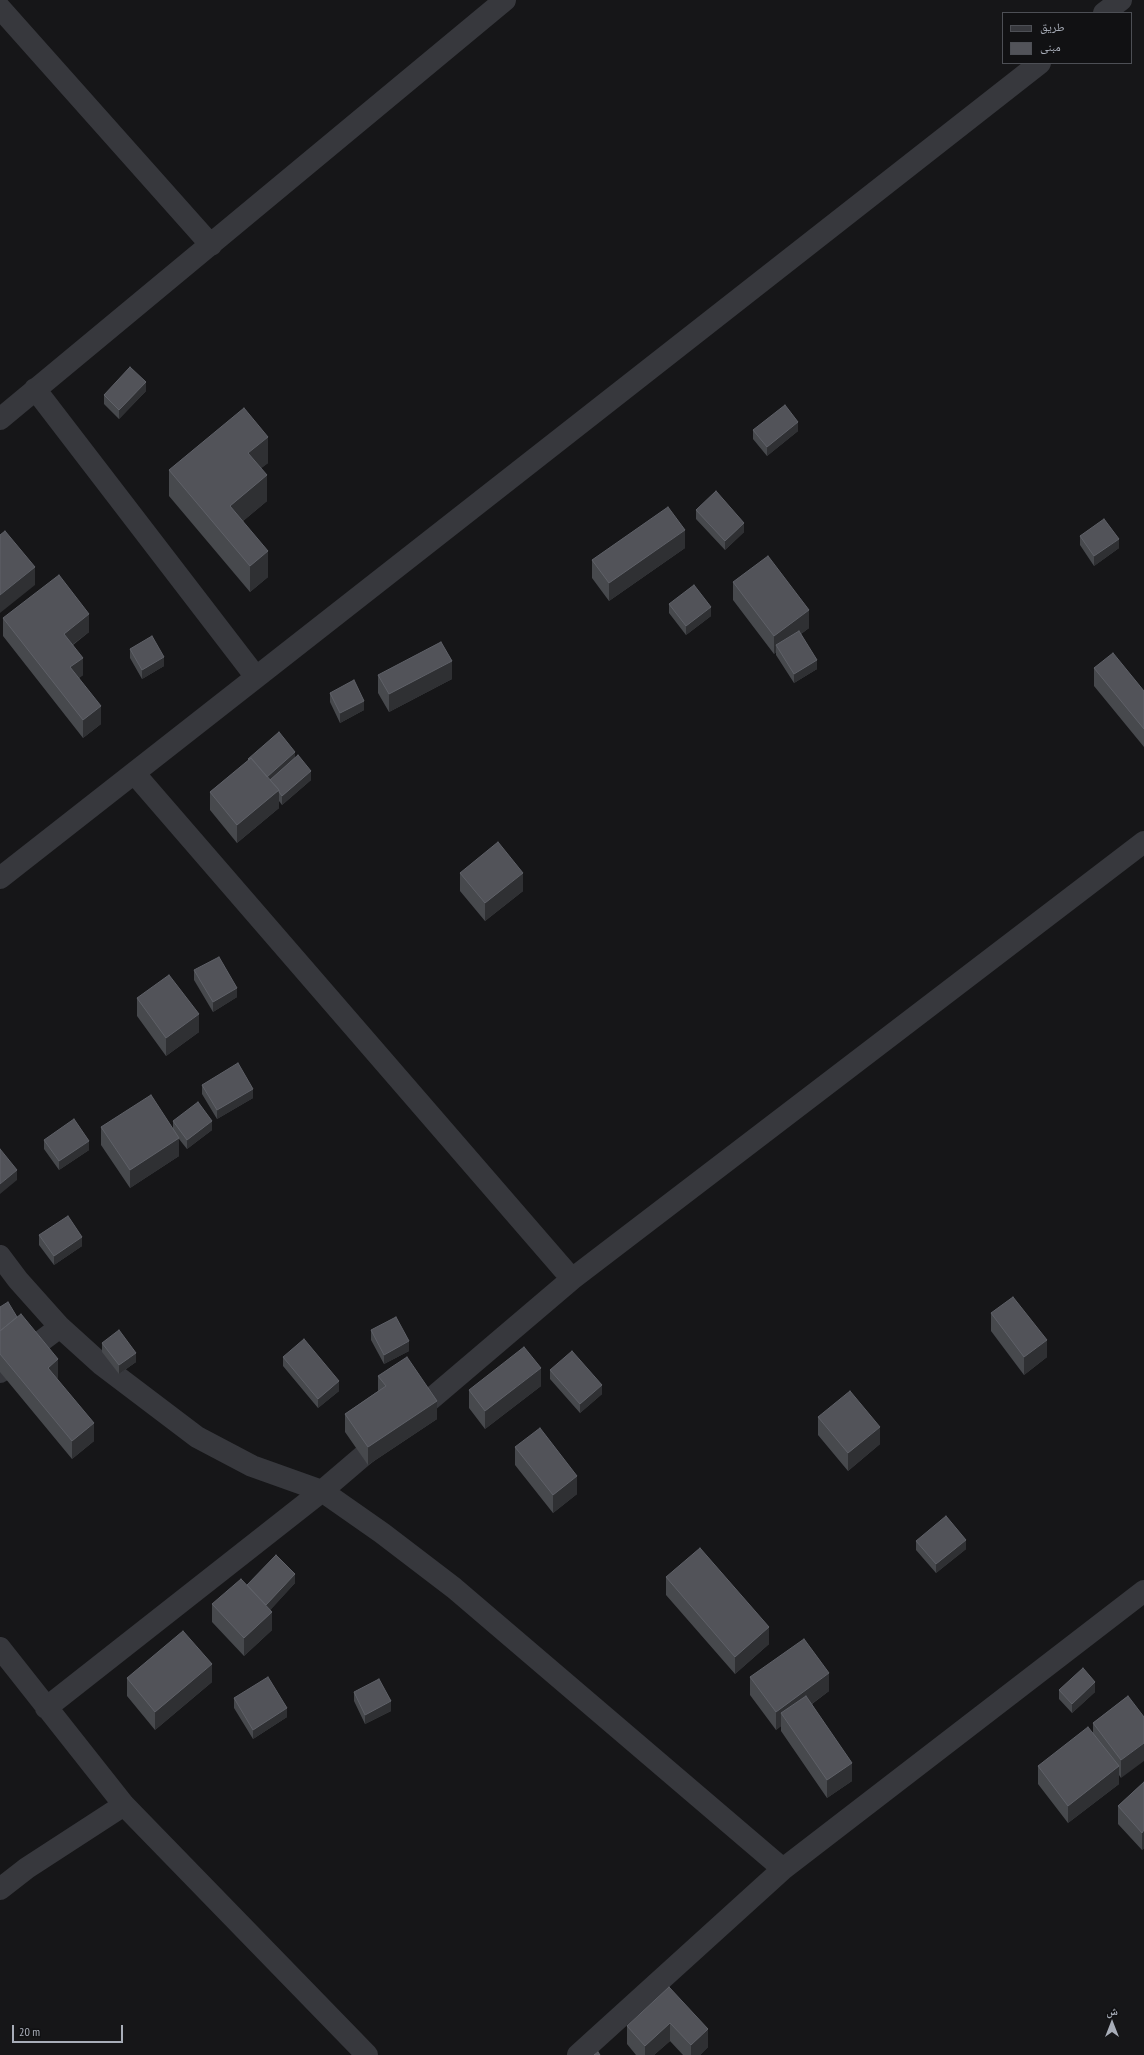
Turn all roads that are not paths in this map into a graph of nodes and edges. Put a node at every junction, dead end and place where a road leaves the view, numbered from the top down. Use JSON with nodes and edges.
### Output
{"nodes":[{"id":1,"x":505,"y":0,"type":"edge"},
{"id":2,"x":1121,"y":0,"type":"edge"},
{"id":3,"x":0,"y":8,"type":"edge"},
{"id":4,"x":1105,"y":12,"type":"edge"},
{"id":5,"x":1039,"y":64,"type":"edge"},
{"id":6,"x":211,"y":245,"type":"junction"},
{"id":7,"x":35,"y":389,"type":"junction"},
{"id":8,"x":0,"y":419,"type":"edge"},
{"id":9,"x":256,"y":677,"type":"junction"},
{"id":10,"x":134,"y":773,"type":"junction"},
{"id":11,"x":1144,"y":842,"type":"edge"},
{"id":12,"x":0,"y":878,"type":"edge"},
{"id":13,"x":0,"y":1256,"type":"edge"},
{"id":14,"x":572,"y":1279,"type":"junction"},
{"id":15,"x":60,"y":1327,"type":"junction"},
{"id":16,"x":0,"y":1372,"type":"edge"},
{"id":17,"x":322,"y":1491,"type":"junction"},
{"id":18,"x":1144,"y":1591,"type":"edge"},
{"id":19,"x":0,"y":1648,"type":"edge"},
{"id":20,"x":46,"y":1708,"type":"junction"},
{"id":21,"x":124,"y":1805,"type":"junction"},
{"id":22,"x":783,"y":1870,"type":"junction"},
{"id":23,"x":0,"y":1889,"type":"edge"},
{"id":24,"x":367,"y":2055,"type":"edge"},
{"id":25,"x":578,"y":2055,"type":"edge"}],
"edges":[{"from":1,"to":6,"type":"street"},
{"from":2,"to":4,"type":"street"},
{"from":3,"to":6,"type":"street"},
{"from":5,"to":9,"type":"street"},
{"from":6,"to":7,"type":"street"},
{"from":7,"to":8,"type":"street"},
{"from":7,"to":9,"type":"street"},
{"from":9,"to":10,"type":"street"},
{"from":10,"to":12,"type":"street"},
{"from":10,"to":14,"type":"street"},
{"from":11,"to":14,"type":"street"},
{"from":13,"to":15,"type":"street"},
{"from":14,"to":17,"type":"street"},
{"from":15,"to":16,"type":"street"},
{"from":15,"to":17,"type":"street"},
{"from":17,"to":20,"type":"street"},
{"from":17,"to":22,"type":"street"},
{"from":18,"to":22,"type":"street"},
{"from":19,"to":20,"type":"street"},
{"from":20,"to":21,"type":"street"},
{"from":21,"to":23,"type":"street"},
{"from":21,"to":24,"type":"street"},
{"from":22,"to":25,"type":"street"}]}
